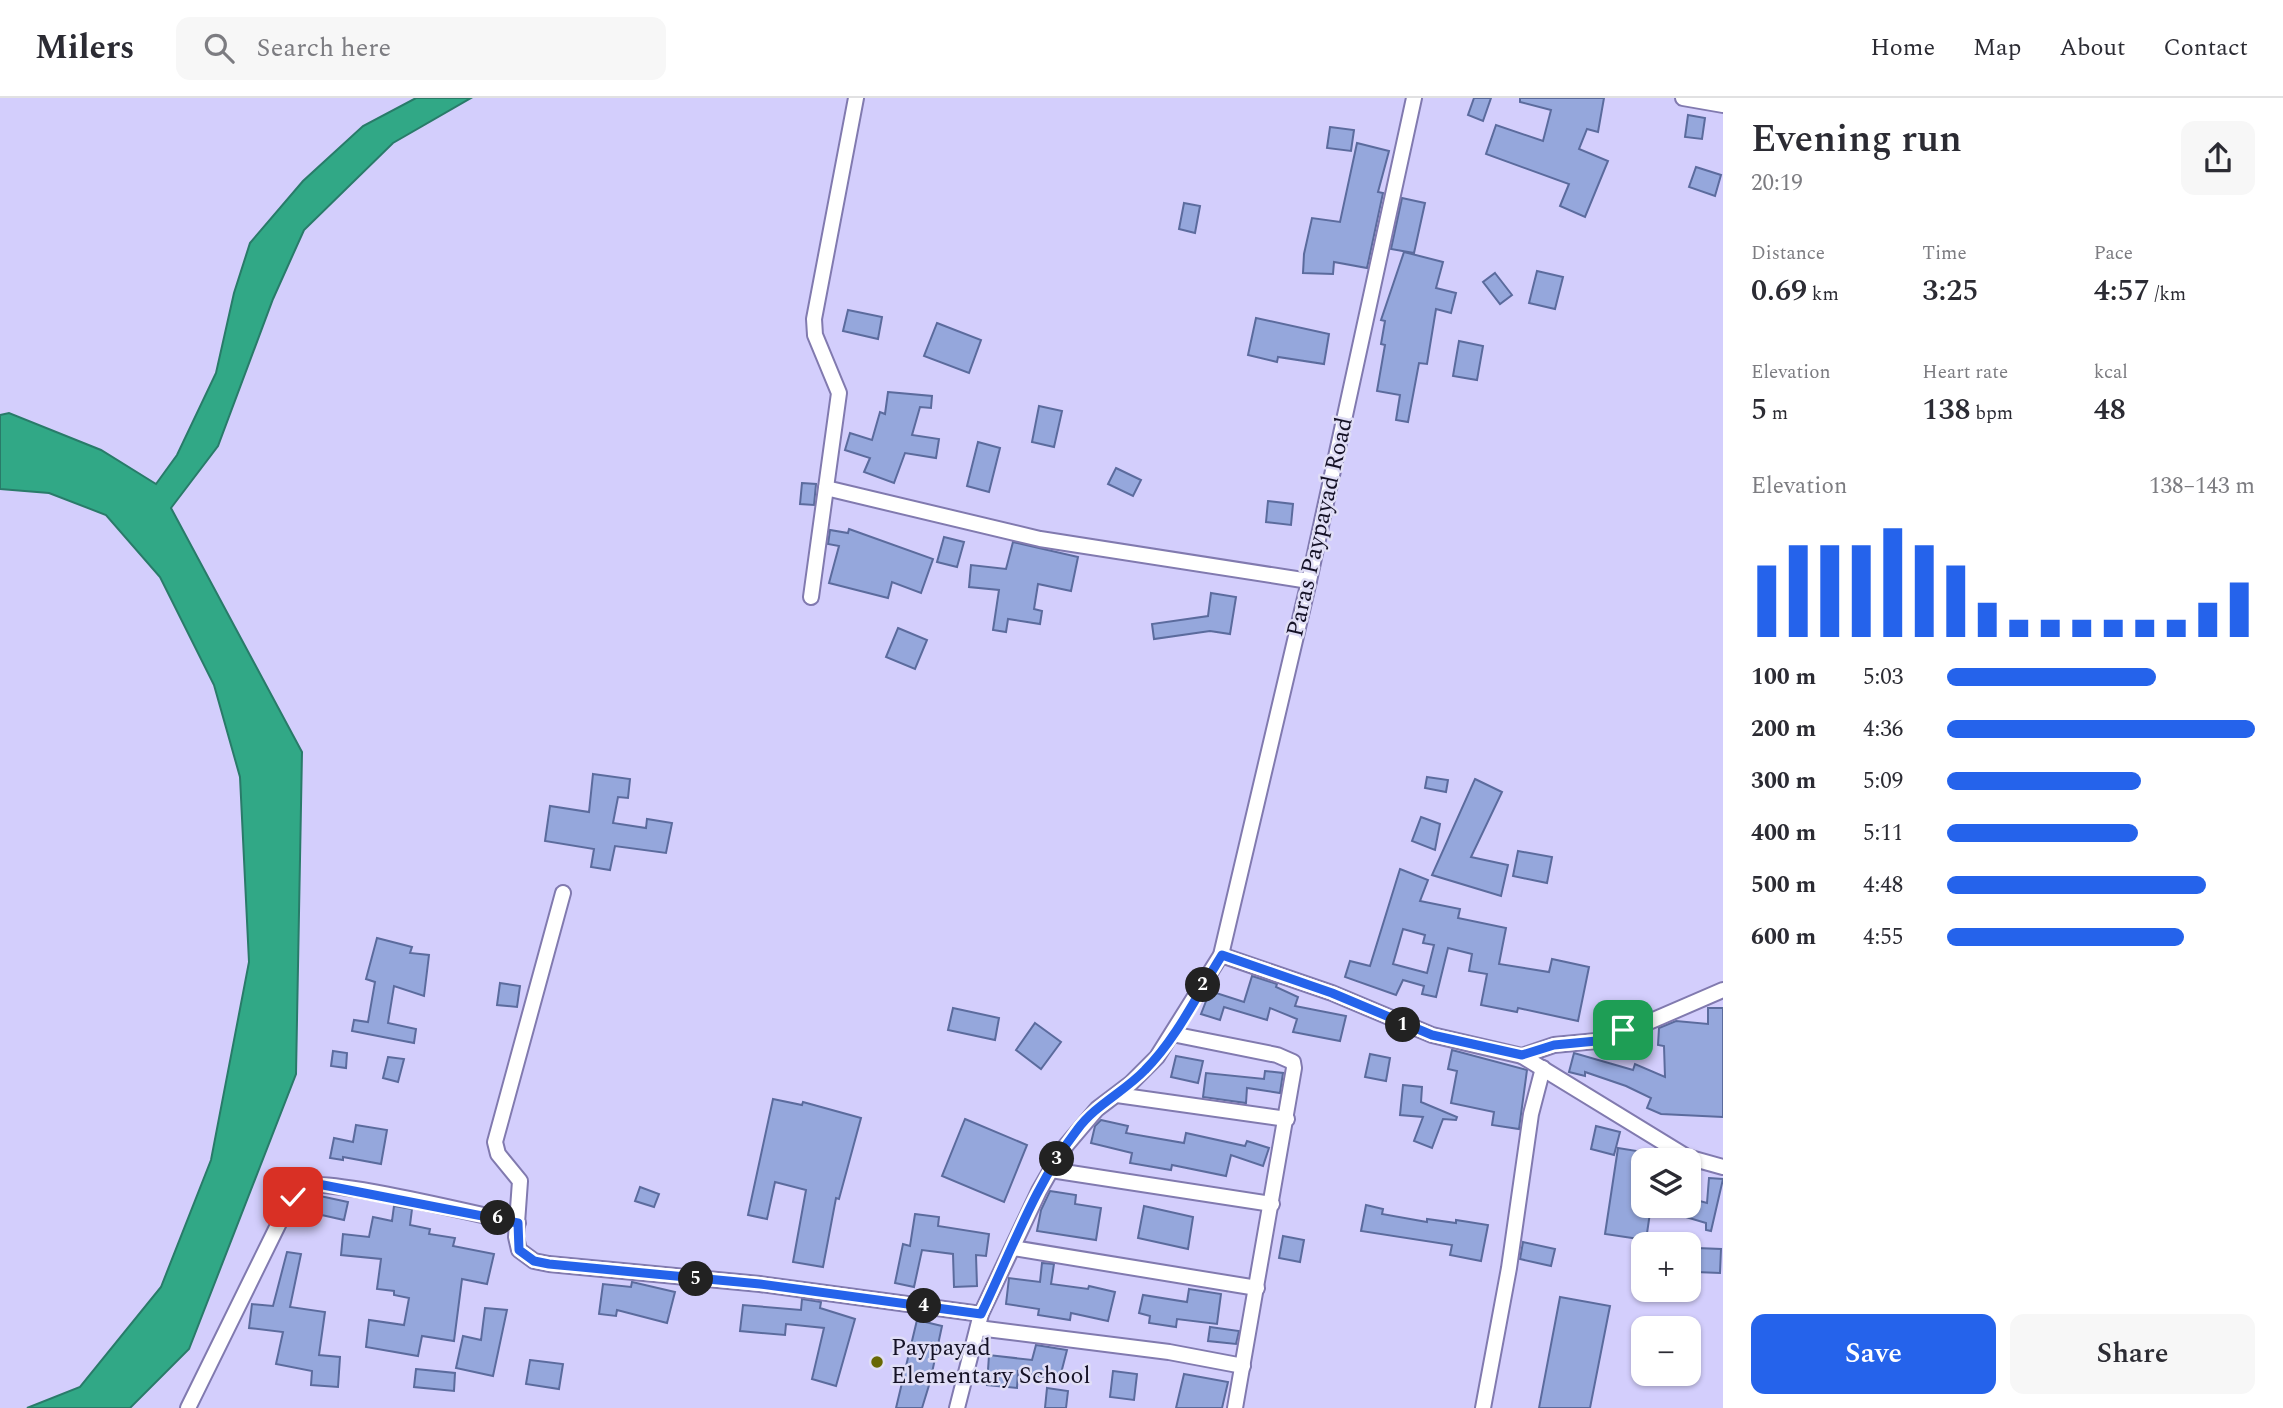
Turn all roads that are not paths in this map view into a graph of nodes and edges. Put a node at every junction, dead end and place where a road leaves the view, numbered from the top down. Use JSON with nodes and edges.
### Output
{"nodes":[{"id":1,"x":856,"y":98,"type":"edge"},
{"id":2,"x":1414,"y":98,"type":"edge"},
{"id":3,"x":1683,"y":98,"type":"edge"},
{"id":4,"x":1723,"y":105,"type":"edge"},
{"id":5,"x":826,"y":488,"type":"junction"},
{"id":6,"x":1309,"y":580,"type":"junction"},
{"id":7,"x":811,"y":597,"type":"dead end"},
{"id":8,"x":563,"y":893,"type":"dead end"},
{"id":9,"x":1222,"y":955,"type":"junction"},
{"id":10,"x":1723,"y":990,"type":"edge"},
{"id":11,"x":1172,"y":1034,"type":"junction"},
{"id":12,"x":1522,"y":1055,"type":"junction"},
{"id":13,"x":1543,"y":1068,"type":"junction"},
{"id":14,"x":1116,"y":1095,"type":"junction"},
{"id":15,"x":1287,"y":1119,"type":"junction"},
{"id":16,"x":1723,"y":1167,"type":"edge"},
{"id":17,"x":1051,"y":1170,"type":"junction"},
{"id":18,"x":1272,"y":1204,"type":"junction"},
{"id":19,"x":518,"y":1223,"type":"junction"},
{"id":20,"x":1013,"y":1248,"type":"junction"},
{"id":21,"x":1257,"y":1288,"type":"junction"},
{"id":22,"x":980,"y":1321,"type":"junction"},
{"id":23,"x":1243,"y":1366,"type":"junction"},
{"id":24,"x":188,"y":1408,"type":"edge"},
{"id":25,"x":958,"y":1408,"type":"edge"},
{"id":26,"x":1235,"y":1408,"type":"edge"},
{"id":27,"x":1483,"y":1408,"type":"edge"}],
"edges":[{"from":1,"to":5,"type":"street"},
{"from":2,"to":6,"type":"street","name":"Paras Paypayad Road"},
{"from":3,"to":4,"type":"street"},
{"from":5,"to":6,"type":"street"},
{"from":5,"to":7,"type":"street"},
{"from":6,"to":9,"type":"street","name":"Paras Paypayad Road"},
{"from":8,"to":19,"type":"street"},
{"from":9,"to":11,"type":"street","name":"Paras Paypayad Road"},
{"from":9,"to":12,"type":"street"},
{"from":10,"to":12,"type":"street"},
{"from":11,"to":14,"type":"street","name":"Paras Paypayad Road"},
{"from":11,"to":15,"type":"street"},
{"from":12,"to":13,"type":"street"},
{"from":13,"to":16,"type":"street"},
{"from":13,"to":27,"type":"street"},
{"from":14,"to":15,"type":"street"},
{"from":14,"to":17,"type":"street","name":"Paras Paypayad Road"},
{"from":15,"to":18,"type":"street"},
{"from":17,"to":18,"type":"street"},
{"from":17,"to":20,"type":"street","name":"Paras Paypayad Road"},
{"from":18,"to":21,"type":"street"},
{"from":19,"to":22,"type":"street"},
{"from":19,"to":24,"type":"street"},
{"from":20,"to":21,"type":"street"},
{"from":20,"to":22,"type":"street","name":"Paras Paypayad Road"},
{"from":21,"to":23,"type":"street"},
{"from":22,"to":23,"type":"street"},
{"from":22,"to":25,"type":"street","name":"Paras Paypayad Road"},
{"from":23,"to":26,"type":"street"}]}
